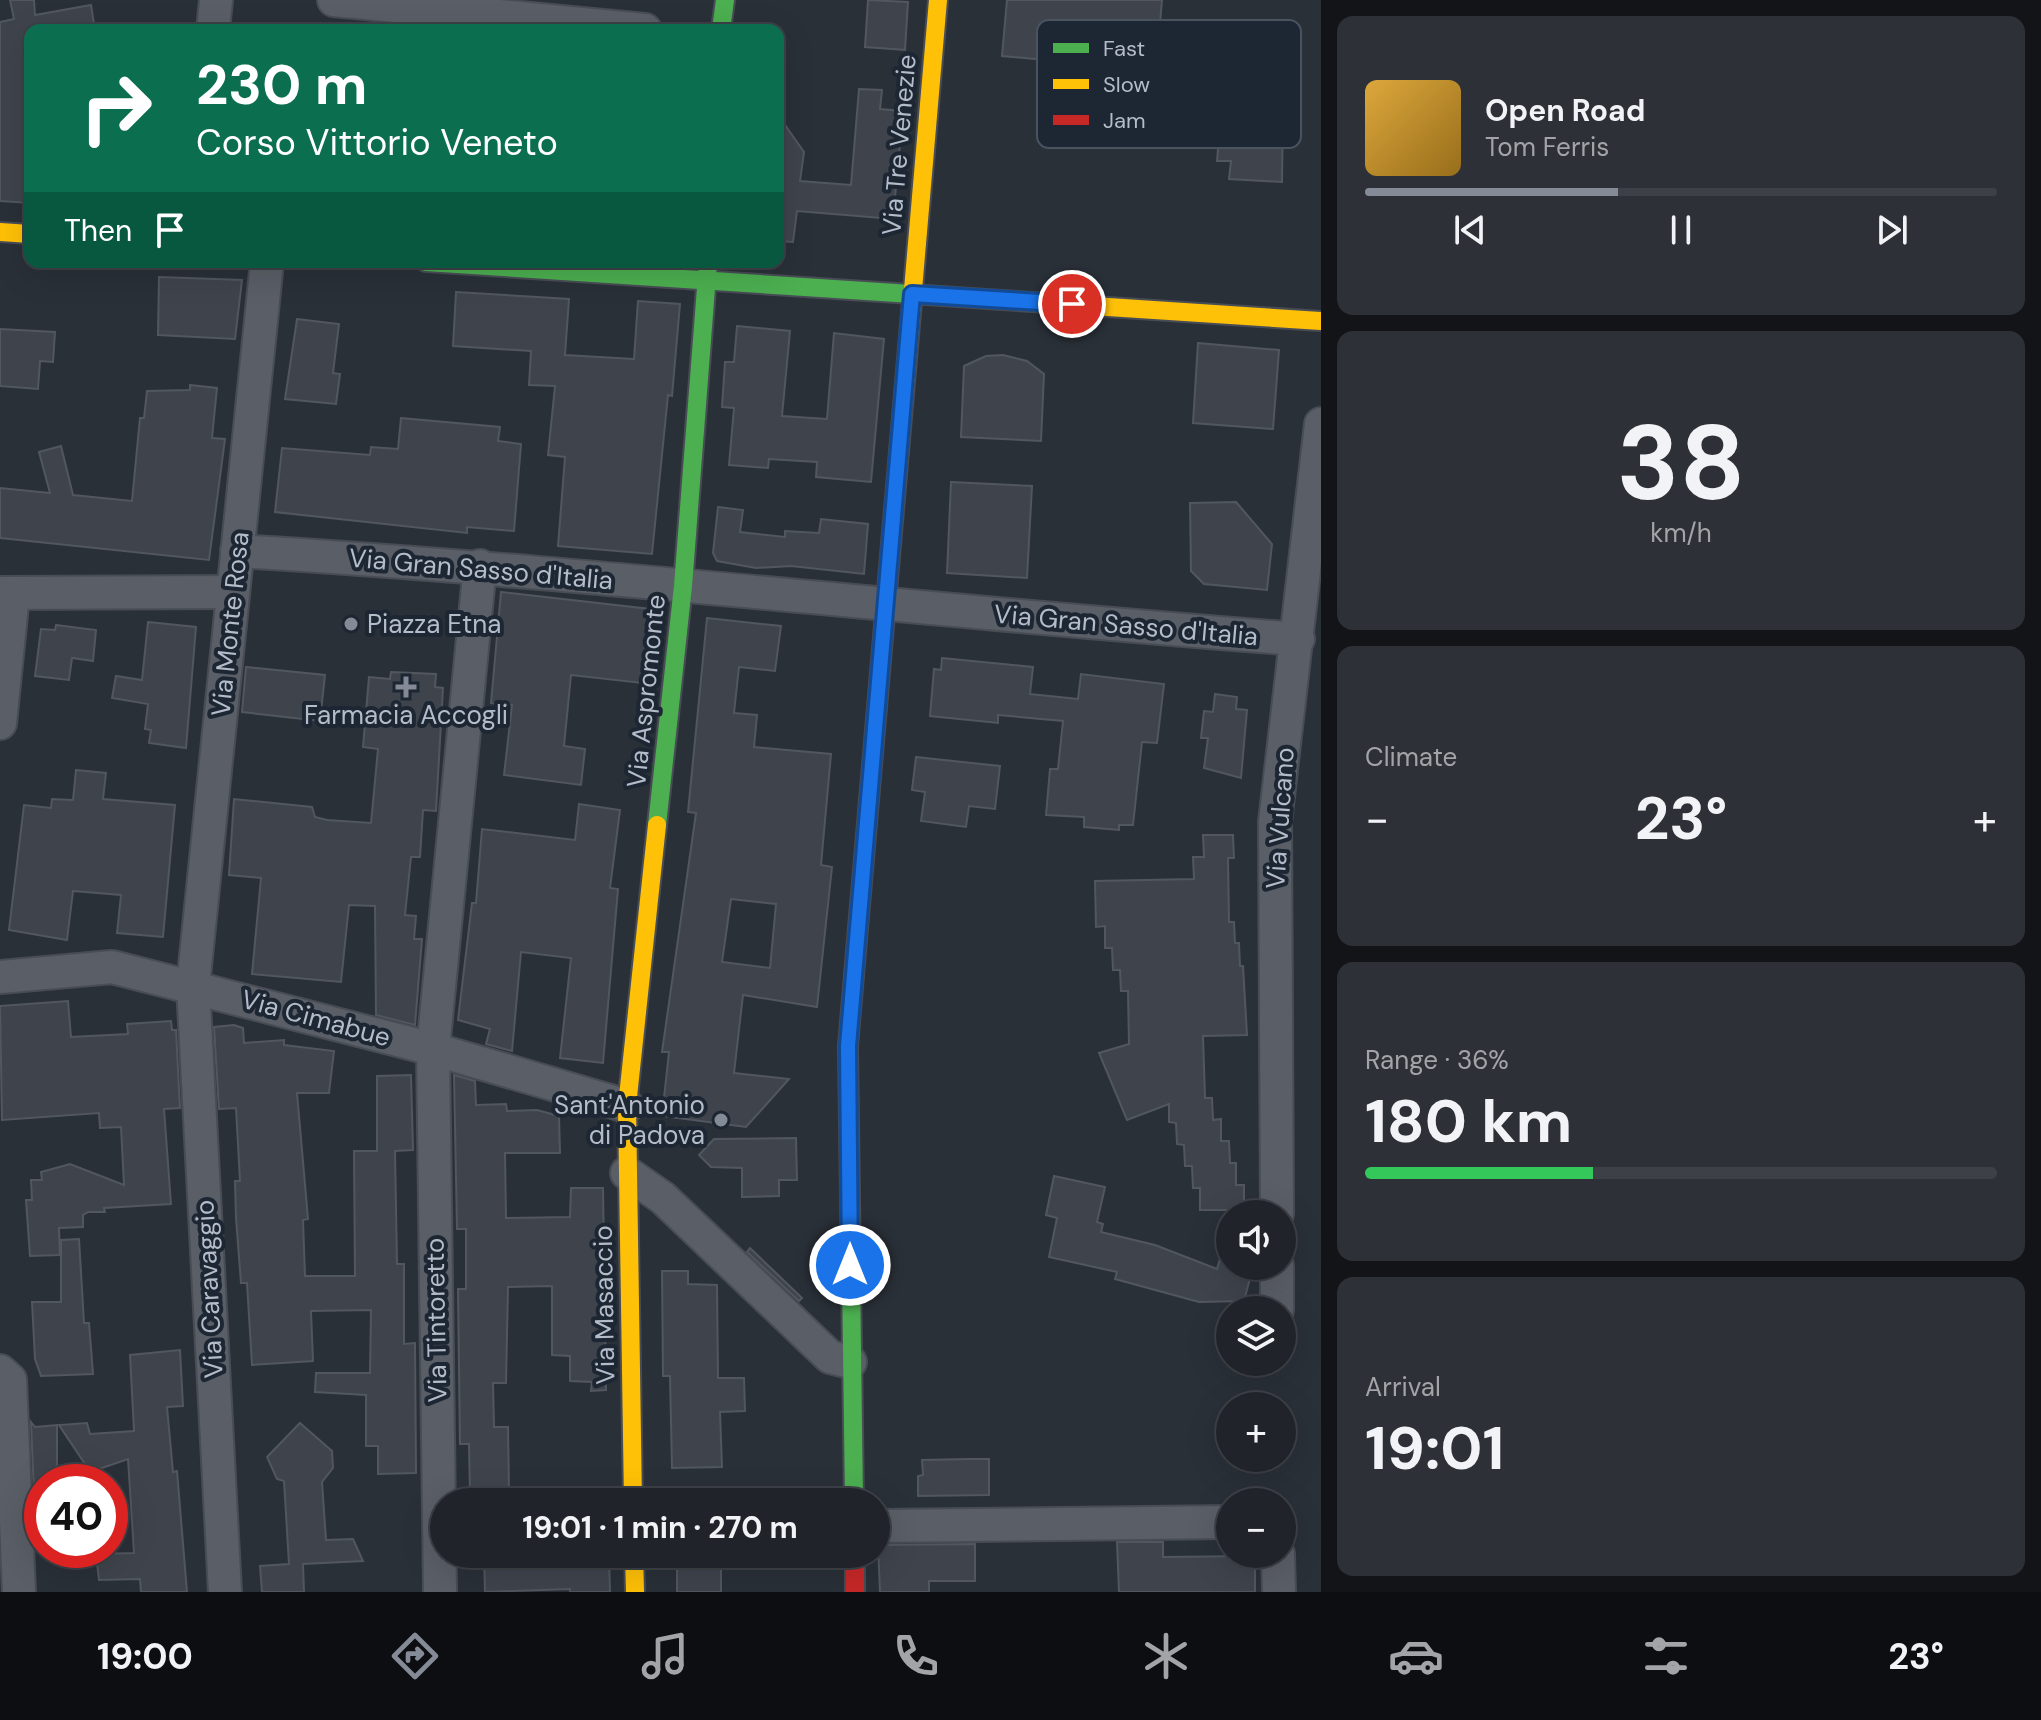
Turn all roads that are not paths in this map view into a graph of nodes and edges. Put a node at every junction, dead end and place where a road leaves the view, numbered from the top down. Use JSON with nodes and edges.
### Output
{"nodes":[{"id":1,"x":216,"y":0,"type":"edge"},
{"id":2,"x":334,"y":0,"type":"edge"},
{"id":3,"x":725,"y":0,"type":"edge"},
{"id":4,"x":938,"y":0,"type":"edge"},
{"id":5,"x":214,"y":24,"type":"edge"},
{"id":6,"x":583,"y":24,"type":"edge"},
{"id":7,"x":722,"y":24,"type":"edge"},
{"id":8,"x":0,"y":232,"type":"edge"},
{"id":9,"x":24,"y":234,"type":"edge"},
{"id":10,"x":266,"y":268,"type":"edge"},
{"id":11,"x":614,"y":268,"type":"edge"},
{"id":12,"x":708,"y":271,"type":"edge"},
{"id":13,"x":912,"y":294,"type":"junction"},
{"id":14,"x":1321,"y":321,"type":"edge"},
{"id":15,"x":1321,"y":424,"type":"edge"},
{"id":16,"x":237,"y":551,"type":"junction"},
{"id":17,"x":480,"y":566,"type":"junction"},
{"id":18,"x":683,"y":586,"type":"junction"},
{"id":19,"x":232,"y":592,"type":"junction"},
{"id":20,"x":7,"y":594,"type":"edge"},
{"id":21,"x":887,"y":606,"type":"junction"},
{"id":22,"x":1298,"y":639,"type":"junction"},
{"id":23,"x":0,"y":723,"type":"edge"},
{"id":24,"x":0,"y":977,"type":"edge"},
{"id":25,"x":193,"y":986,"type":"junction"},
{"id":26,"x":433,"y":1049,"type":"junction"},
{"id":27,"x":627,"y":1106,"type":"junction"},
{"id":28,"x":627,"y":1173,"type":"junction"},
{"id":29,"x":1277,"y":1200,"type":"edge"},
{"id":30,"x":850,"y":1362,"type":"junction"},
{"id":31,"x":0,"y":1371,"type":"edge"},
{"id":32,"x":633,"y":1488,"type":"edge"},
{"id":33,"x":854,"y":1488,"type":"edge"},
{"id":34,"x":1216,"y":1522,"type":"edge"},
{"id":35,"x":890,"y":1526,"type":"edge"},
{"id":36,"x":634,"y":1568,"type":"edge"},
{"id":37,"x":855,"y":1568,"type":"edge"},
{"id":38,"x":1278,"y":1568,"type":"edge"},
{"id":39,"x":18,"y":1577,"type":"edge"},
{"id":40,"x":225,"y":1592,"type":"edge"},
{"id":41,"x":440,"y":1592,"type":"edge"},
{"id":42,"x":635,"y":1592,"type":"edge"},
{"id":43,"x":855,"y":1592,"type":"edge"},
{"id":44,"x":1279,"y":1592,"type":"edge"}],
"edges":[{"from":1,"to":5,"type":"street"},
{"from":2,"to":6,"type":"street"},
{"from":3,"to":7,"type":"street"},
{"from":4,"to":13,"type":"street","name":"Via Tre Venezie"},
{"from":8,"to":9,"type":"street"},
{"from":10,"to":16,"type":"street","name":"Via Monte Rosa"},
{"from":11,"to":12,"type":"street"},
{"from":12,"to":13,"type":"street"},
{"from":12,"to":18,"type":"street","name":"Via Aspromonte"},
{"from":13,"to":14,"type":"street"},
{"from":13,"to":21,"type":"street","name":"Via Tre Venezie"},
{"from":15,"to":22,"type":"street","name":"Via Vulcano"},
{"from":16,"to":17,"type":"street","name":"Via Gran Sasso d'Italia"},
{"from":16,"to":19,"type":"street","name":"Via Monte Rosa"},
{"from":17,"to":18,"type":"street","name":"Via Gran Sasso d'Italia"},
{"from":17,"to":26,"type":"street","name":"Via Tintoretto"},
{"from":18,"to":21,"type":"street","name":"Via Gran Sasso d'Italia"},
{"from":18,"to":27,"type":"street","name":"Via Aspromonte"},
{"from":19,"to":20,"type":"street"},
{"from":19,"to":25,"type":"street","name":"Via Monte Rosa"},
{"from":20,"to":23,"type":"street"},
{"from":21,"to":22,"type":"street","name":"Via Gran Sasso d'Italia"},
{"from":21,"to":30,"type":"street","name":"Via Tre Venezie"},
{"from":22,"to":29,"type":"street","name":"Via Vulcano"},
{"from":24,"to":25,"type":"street","name":"Via Cimabue"},
{"from":25,"to":26,"type":"street","name":"Via Cimabue"},
{"from":25,"to":40,"type":"street","name":"Via Caravaggio"},
{"from":26,"to":27,"type":"street","name":"Via Cimabue"},
{"from":26,"to":41,"type":"street","name":"Via Tintoretto"},
{"from":27,"to":28,"type":"street","name":"Via Masaccio"},
{"from":28,"to":30,"type":"street"},
{"from":28,"to":32,"type":"street","name":"Via Masaccio"},
{"from":30,"to":33,"type":"street","name":"Via Tre Venezie"},
{"from":31,"to":39,"type":"street"},
{"from":34,"to":35,"type":"street"},
{"from":36,"to":42,"type":"street"},
{"from":37,"to":43,"type":"street"},
{"from":38,"to":44,"type":"street"}]}
